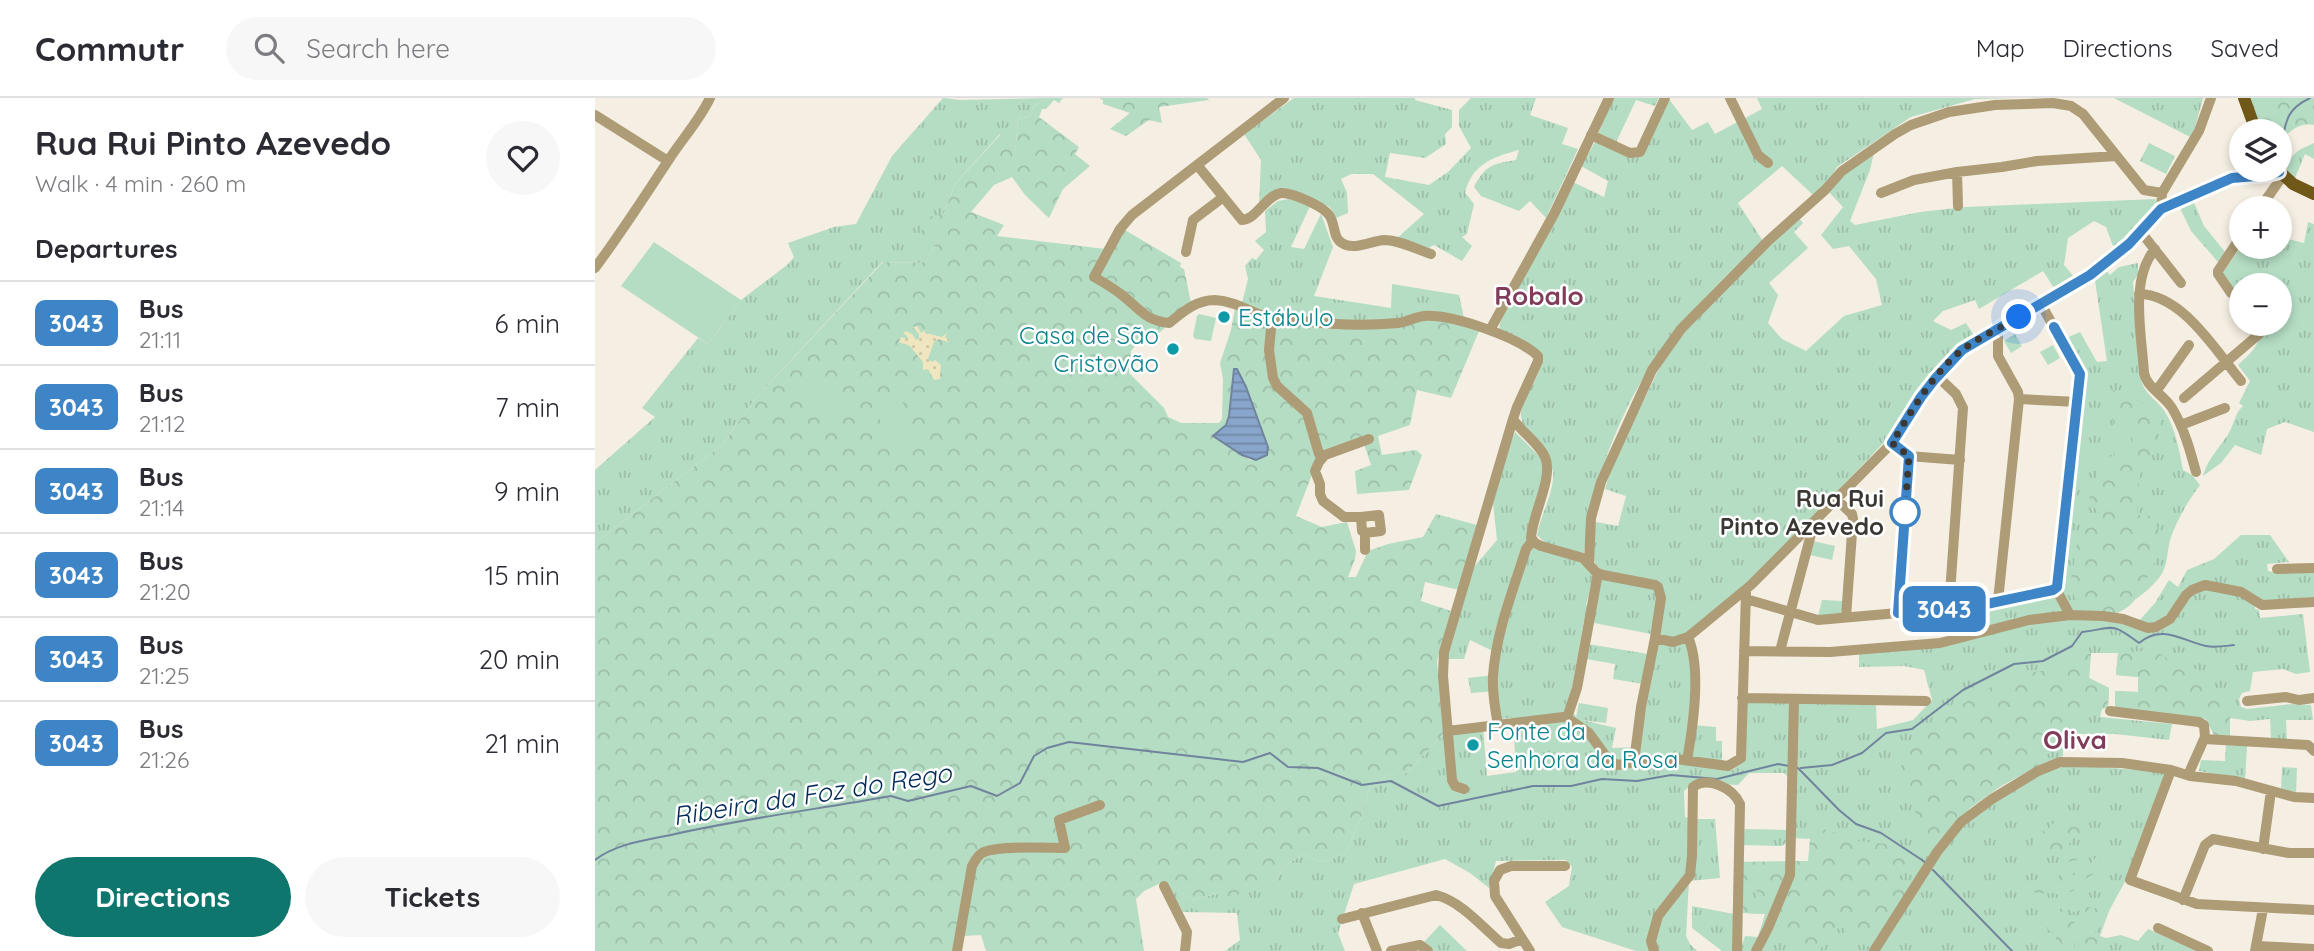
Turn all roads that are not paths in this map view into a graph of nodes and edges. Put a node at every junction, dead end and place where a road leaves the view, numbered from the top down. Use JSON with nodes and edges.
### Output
{"nodes":[{"id":1,"x":710,"y":98,"type":"edge"},
{"id":2,"x":1284,"y":98,"type":"edge"},
{"id":3,"x":1609,"y":98,"type":"edge"},
{"id":4,"x":1665,"y":98,"type":"edge"},
{"id":5,"x":1730,"y":98,"type":"edge"},
{"id":6,"x":2211,"y":98,"type":"edge"},
{"id":7,"x":2245,"y":98,"type":"edge"},
{"id":8,"x":595,"y":115,"type":"edge"},
{"id":9,"x":2252,"y":119,"type":"edge"},
{"id":10,"x":1591,"y":135,"type":"junction"},
{"id":11,"x":2104,"y":141,"type":"junction"},
{"id":12,"x":2116,"y":156,"type":"junction"},
{"id":13,"x":2096,"y":157,"type":"junction"},
{"id":14,"x":668,"y":161,"type":"junction"},
{"id":15,"x":1768,"y":163,"type":"dead end"},
{"id":16,"x":1198,"y":166,"type":"junction"},
{"id":17,"x":1957,"y":172,"type":"junction"},
{"id":18,"x":2229,"y":179,"type":"edge"},
{"id":19,"x":2291,"y":182,"type":"edge"},
{"id":20,"x":1881,"y":193,"type":"dead end"},
{"id":21,"x":2162,"y":193,"type":"junction"},
{"id":22,"x":2314,"y":194,"type":"edge"},
{"id":23,"x":1222,"y":198,"type":"junction"},
{"id":24,"x":1958,"y":206,"type":"dead end"},
{"id":25,"x":2161,"y":209,"type":"junction"},
{"id":26,"x":2141,"y":232,"type":"junction"},
{"id":27,"x":2155,"y":250,"type":"junction"},
{"id":28,"x":1186,"y":252,"type":"dead end"},
{"id":29,"x":1431,"y":254,"type":"dead end"},
{"id":30,"x":2229,"y":254,"type":"edge"},
{"id":31,"x":595,"y":268,"type":"edge"},
{"id":32,"x":2181,"y":283,"type":"dead end"},
{"id":33,"x":2229,"y":290,"type":"edge"},
{"id":34,"x":2139,"y":294,"type":"junction"},
{"id":35,"x":2041,"y":304,"type":"junction"},
{"id":36,"x":1272,"y":318,"type":"junction"},
{"id":37,"x":1490,"y":330,"type":"junction"},
{"id":38,"x":1998,"y":330,"type":"junction"},
{"id":39,"x":2257,"y":336,"type":"edge"},
{"id":40,"x":2189,"y":345,"type":"dead end"},
{"id":41,"x":2226,"y":362,"type":"junction"},
{"id":42,"x":1937,"y":376,"type":"junction"},
{"id":43,"x":2241,"y":381,"type":"dead end"},
{"id":44,"x":2157,"y":390,"type":"junction"},
{"id":45,"x":2184,"y":398,"type":"dead end"},
{"id":46,"x":2019,"y":399,"type":"junction"},
{"id":47,"x":2078,"y":402,"type":"junction"},
{"id":48,"x":2225,"y":408,"type":"dead end"},
{"id":49,"x":1513,"y":419,"type":"junction"},
{"id":50,"x":2181,"y":425,"type":"junction"},
{"id":51,"x":1369,"y":439,"type":"dead end"},
{"id":52,"x":1892,"y":443,"type":"junction"},
{"id":53,"x":1325,"y":455,"type":"junction"},
{"id":54,"x":1909,"y":456,"type":"junction"},
{"id":55,"x":1960,"y":460,"type":"junction"},
{"id":56,"x":2196,"y":472,"type":"dead end"},
{"id":57,"x":1837,"y":500,"type":"junction"},
{"id":58,"x":1361,"y":517,"type":"junction"},
{"id":59,"x":1814,"y":523,"type":"junction"},
{"id":60,"x":1362,"y":531,"type":"dead end"},
{"id":61,"x":1532,"y":540,"type":"junction"},
{"id":62,"x":1365,"y":550,"type":"dead end"},
{"id":63,"x":1589,"y":564,"type":"junction"},
{"id":64,"x":2314,"y":568,"type":"edge"},
{"id":65,"x":2277,"y":569,"type":"dead end"},
{"id":66,"x":1598,"y":573,"type":"junction"},
{"id":67,"x":2056,"y":589,"type":"junction"},
{"id":68,"x":1746,"y":594,"type":"junction"},
{"id":69,"x":1998,"y":601,"type":"junction"},
{"id":70,"x":2314,"y":602,"type":"edge"},
{"id":71,"x":1949,"y":608,"type":"junction"},
{"id":72,"x":1791,"y":612,"type":"junction"},
{"id":73,"x":1898,"y":613,"type":"junction"},
{"id":74,"x":2070,"y":615,"type":"junction"},
{"id":75,"x":1846,"y":617,"type":"junction"},
{"id":76,"x":1688,"y":637,"type":"junction"},
{"id":77,"x":1655,"y":638,"type":"junction"},
{"id":78,"x":1744,"y":651,"type":"junction"},
{"id":79,"x":1780,"y":652,"type":"junction"},
{"id":80,"x":1742,"y":698,"type":"junction"},
{"id":81,"x":2314,"y":698,"type":"edge"},
{"id":82,"x":1794,"y":700,"type":"junction"},
{"id":83,"x":1926,"y":701,"type":"dead end"},
{"id":84,"x":2247,"y":701,"type":"dead end"},
{"id":85,"x":2110,"y":711,"type":"dead end"},
{"id":86,"x":1567,"y":718,"type":"junction"},
{"id":87,"x":1498,"y":725,"type":"junction"},
{"id":88,"x":1447,"y":732,"type":"junction"},
{"id":89,"x":2204,"y":740,"type":"junction"},
{"id":90,"x":2314,"y":751,"type":"edge"},
{"id":91,"x":1687,"y":760,"type":"junction"},
{"id":92,"x":1634,"y":762,"type":"junction"},
{"id":93,"x":2171,"y":770,"type":"junction"},
{"id":94,"x":2188,"y":775,"type":"junction"},
{"id":95,"x":1464,"y":789,"type":"dead end"},
{"id":96,"x":2270,"y":791,"type":"junction"},
{"id":97,"x":2314,"y":798,"type":"edge"},
{"id":98,"x":1100,"y":805,"type":"dead end"},
{"id":99,"x":2263,"y":849,"type":"junction"},
{"id":100,"x":2314,"y":853,"type":"edge"},
{"id":101,"x":1565,"y":866,"type":"dead end"},
{"id":102,"x":1164,"y":886,"type":"dead end"},
{"id":103,"x":2183,"y":900,"type":"junction"},
{"id":104,"x":2263,"y":909,"type":"junction"},
{"id":105,"x":2314,"y":910,"type":"edge"},
{"id":106,"x":1361,"y":914,"type":"junction"},
{"id":107,"x":1342,"y":919,"type":"dead end"},
{"id":108,"x":2158,"y":928,"type":"dead end"},
{"id":109,"x":1522,"y":939,"type":"junction"},
{"id":110,"x":2256,"y":949,"type":"edge"},
{"id":111,"x":2314,"y":949,"type":"edge"},
{"id":112,"x":957,"y":951,"type":"edge"},
{"id":113,"x":1185,"y":951,"type":"edge"},
{"id":114,"x":1377,"y":951,"type":"edge"},
{"id":115,"x":1391,"y":951,"type":"edge"},
{"id":116,"x":1428,"y":951,"type":"edge"},
{"id":117,"x":1530,"y":951,"type":"edge"},
{"id":118,"x":1654,"y":951,"type":"edge"},
{"id":119,"x":1737,"y":951,"type":"edge"},
{"id":120,"x":1756,"y":951,"type":"edge"},
{"id":121,"x":1874,"y":951,"type":"edge"},
{"id":122,"x":2209,"y":951,"type":"edge"}],
"edges":[{"from":1,"to":14,"type":"street"},
{"from":2,"to":16,"type":"street"},
{"from":3,"to":10,"type":"street"},
{"from":4,"to":10,"type":"street"},
{"from":5,"to":15,"type":"street"},
{"from":6,"to":21,"type":"street"},
{"from":7,"to":9,"type":"main road"},
{"from":8,"to":14,"type":"street"},
{"from":10,"to":37,"type":"street"},
{"from":11,"to":12,"type":"street"},
{"from":11,"to":13,"type":"street"},
{"from":11,"to":63,"type":"street"},
{"from":12,"to":13,"type":"street"},
{"from":12,"to":21,"type":"street"},
{"from":13,"to":17,"type":"street"},
{"from":14,"to":31,"type":"street"},
{"from":16,"to":23,"type":"street"},
{"from":16,"to":36,"type":"street"},
{"from":17,"to":20,"type":"street"},
{"from":17,"to":24,"type":"street"},
{"from":18,"to":25,"type":"street"},
{"from":19,"to":22,"type":"main road"},
{"from":21,"to":25,"type":"street"},
{"from":23,"to":28,"type":"street"},
{"from":23,"to":29,"type":"street"},
{"from":25,"to":26,"type":"street"},
{"from":26,"to":27,"type":"street"},
{"from":26,"to":35,"type":"street"},
{"from":27,"to":32,"type":"street"},
{"from":27,"to":34,"type":"street"},
{"from":30,"to":33,"type":"street"},
{"from":34,"to":41,"type":"street"},
{"from":34,"to":44,"type":"street"},
{"from":35,"to":38,"type":"street"},
{"from":35,"to":47,"type":"street"},
{"from":36,"to":37,"type":"street"},
{"from":36,"to":53,"type":"street"},
{"from":37,"to":49,"type":"street"},
{"from":38,"to":42,"type":"street"},
{"from":38,"to":46,"type":"street"},
{"from":39,"to":41,"type":"street"},
{"from":40,"to":44,"type":"street"},
{"from":41,"to":43,"type":"street"},
{"from":41,"to":45,"type":"street"},
{"from":42,"to":52,"type":"street"},
{"from":42,"to":55,"type":"street"},
{"from":44,"to":50,"type":"street"},
{"from":46,"to":47,"type":"street"},
{"from":46,"to":69,"type":"street"},
{"from":47,"to":67,"type":"street"},
{"from":48,"to":50,"type":"street"},
{"from":49,"to":61,"type":"street"},
{"from":49,"to":88,"type":"street"},
{"from":50,"to":56,"type":"street"},
{"from":51,"to":53,"type":"street"},
{"from":52,"to":54,"type":"street"},
{"from":52,"to":57,"type":"street"},
{"from":53,"to":58,"type":"street"},
{"from":54,"to":55,"type":"street"},
{"from":54,"to":73,"type":"street"},
{"from":55,"to":71,"type":"street"},
{"from":57,"to":59,"type":"street"},
{"from":57,"to":75,"type":"street"},
{"from":58,"to":60,"type":"street"},
{"from":58,"to":62,"type":"street"},
{"from":59,"to":68,"type":"street"},
{"from":59,"to":72,"type":"street"},
{"from":61,"to":63,"type":"street"},
{"from":61,"to":87,"type":"street"},
{"from":63,"to":66,"type":"street"},
{"from":64,"to":65,"type":"street"},
{"from":66,"to":77,"type":"street"},
{"from":66,"to":86,"type":"street"},
{"from":67,"to":69,"type":"street"},
{"from":67,"to":74,"type":"street"},
{"from":68,"to":72,"type":"street"},
{"from":68,"to":76,"type":"street"},
{"from":68,"to":78,"type":"street"},
{"from":69,"to":71,"type":"street"},
{"from":70,"to":74,"type":"street"},
{"from":71,"to":73,"type":"street"},
{"from":72,"to":75,"type":"street"},
{"from":72,"to":79,"type":"street"},
{"from":73,"to":75,"type":"street"},
{"from":74,"to":79,"type":"street"},
{"from":76,"to":77,"type":"street"},
{"from":76,"to":91,"type":"street"},
{"from":77,"to":92,"type":"street"},
{"from":78,"to":79,"type":"street"},
{"from":78,"to":80,"type":"street"},
{"from":80,"to":82,"type":"street"},
{"from":80,"to":91,"type":"street"},
{"from":81,"to":84,"type":"street"},
{"from":82,"to":83,"type":"street"},
{"from":82,"to":120,"type":"street"},
{"from":85,"to":89,"type":"street"},
{"from":86,"to":87,"type":"street"},
{"from":86,"to":92,"type":"street"},
{"from":87,"to":88,"type":"street"},
{"from":88,"to":95,"type":"street"},
{"from":89,"to":90,"type":"street"},
{"from":89,"to":94,"type":"street"},
{"from":91,"to":92,"type":"street"},
{"from":93,"to":94,"type":"street"},
{"from":93,"to":103,"type":"street"},
{"from":93,"to":121,"type":"street"},
{"from":94,"to":96,"type":"street"},
{"from":96,"to":97,"type":"street"},
{"from":96,"to":99,"type":"street"},
{"from":98,"to":112,"type":"street"},
{"from":99,"to":100,"type":"street"},
{"from":99,"to":103,"type":"street"},
{"from":101,"to":109,"type":"street"},
{"from":102,"to":113,"type":"street"},
{"from":103,"to":104,"type":"street"},
{"from":104,"to":105,"type":"street"},
{"from":104,"to":110,"type":"street"},
{"from":106,"to":107,"type":"street"},
{"from":106,"to":109,"type":"street"},
{"from":106,"to":114,"type":"street"},
{"from":108,"to":122,"type":"street"},
{"from":109,"to":117,"type":"street"},
{"from":110,"to":111,"type":"street"},
{"from":115,"to":116,"type":"street"},
{"from":118,"to":119,"type":"street"}]}
